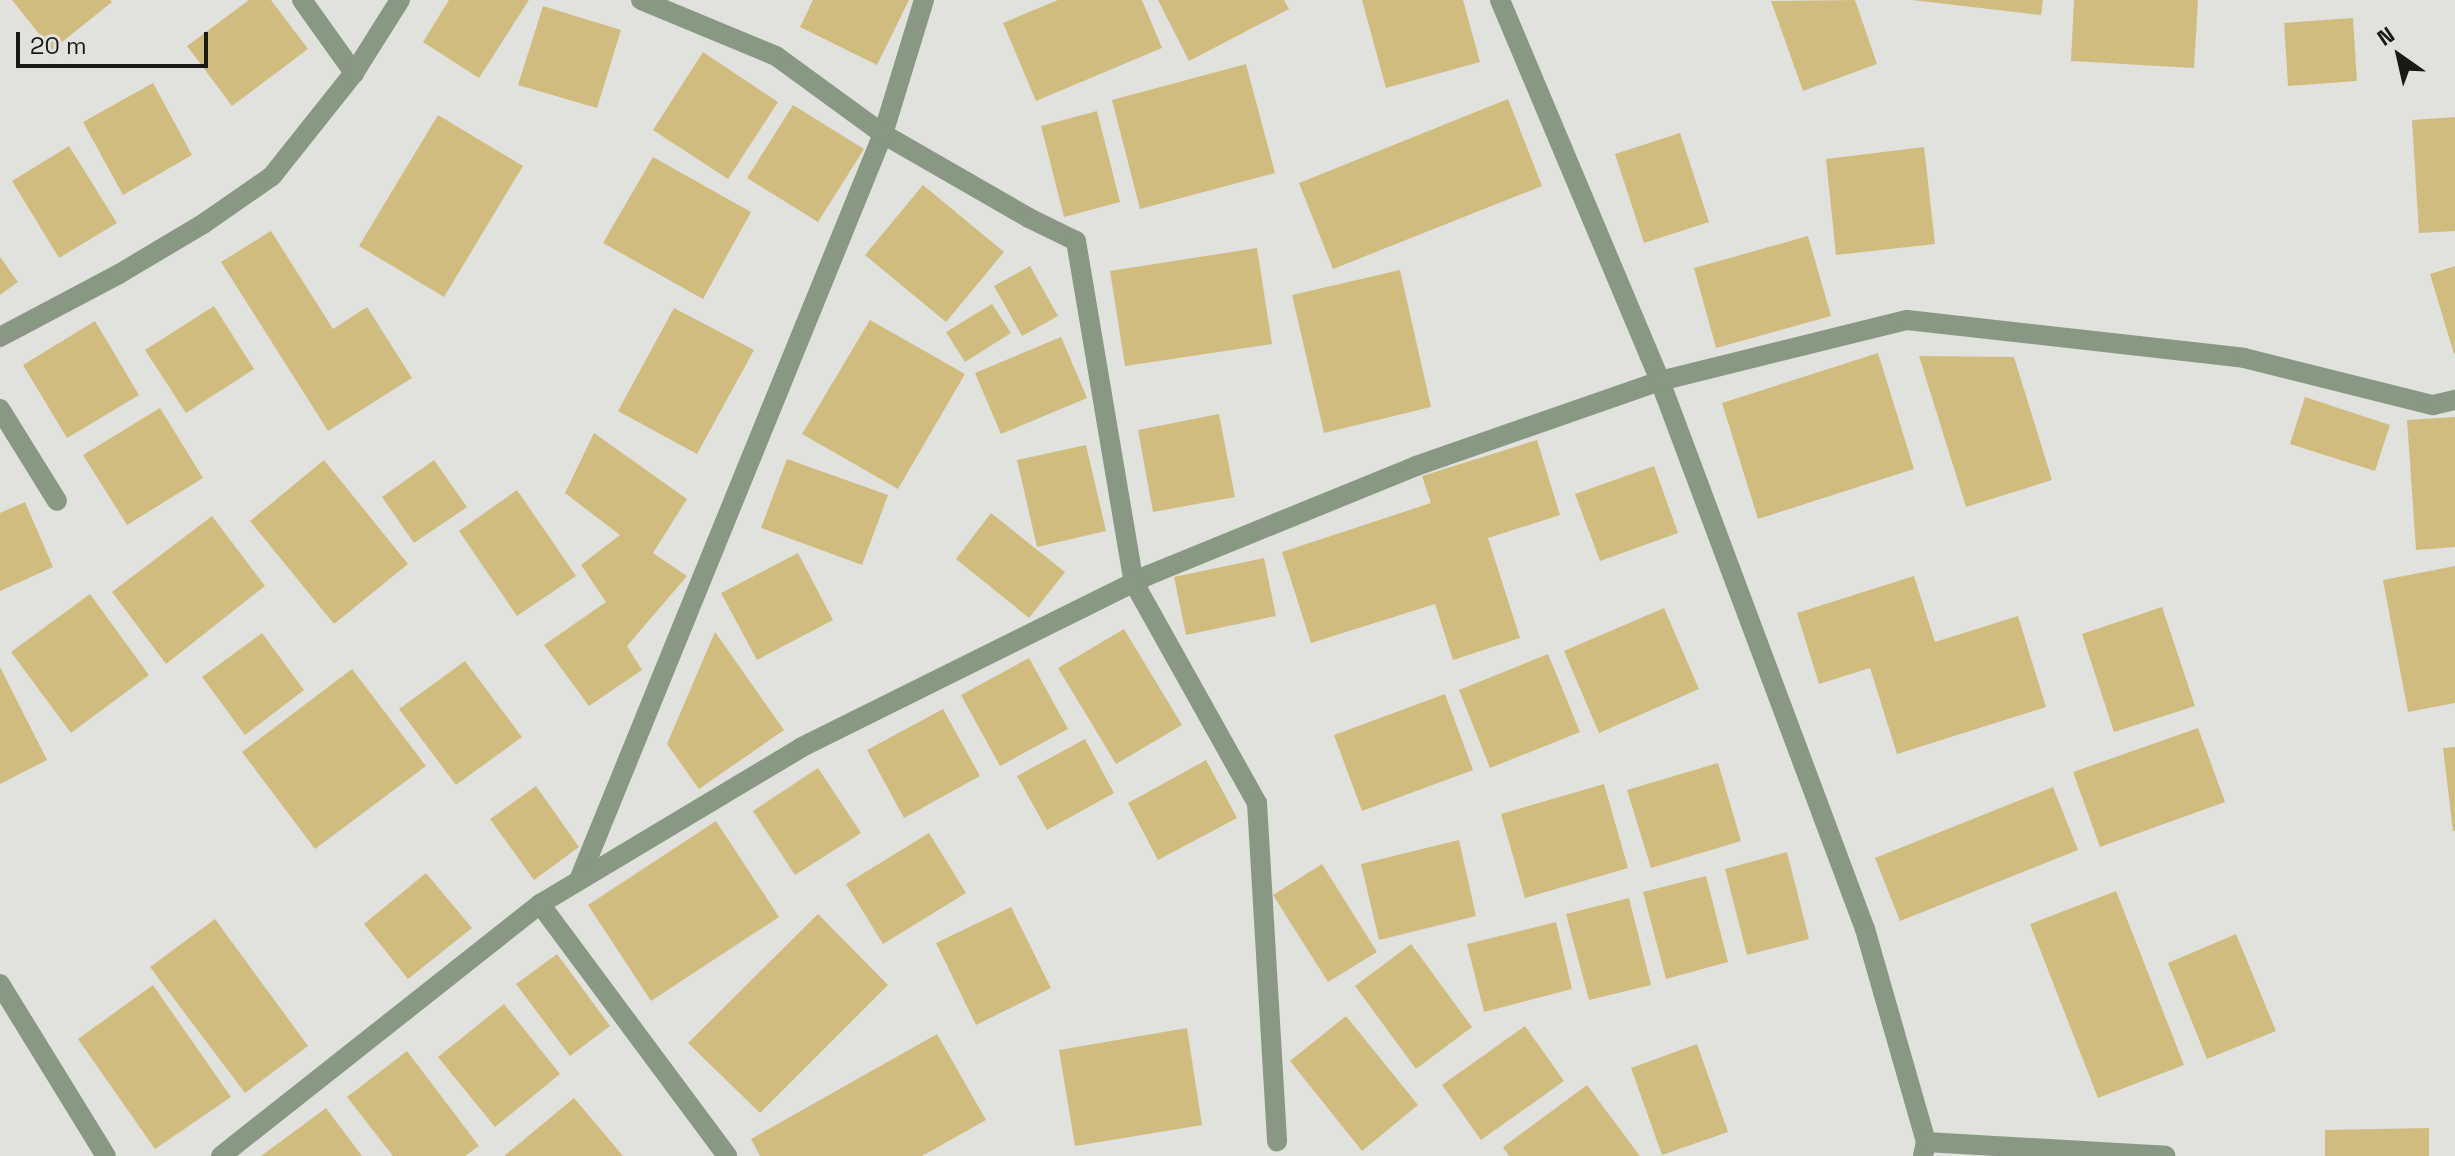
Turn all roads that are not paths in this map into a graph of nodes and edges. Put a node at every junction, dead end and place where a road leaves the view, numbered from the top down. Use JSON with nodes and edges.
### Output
{"nodes":[{"id":1,"x":302,"y":0,"type":"edge"},
{"id":2,"x":400,"y":0,"type":"edge"},
{"id":3,"x":641,"y":0,"type":"edge"},
{"id":4,"x":924,"y":0,"type":"edge"},
{"id":5,"x":1500,"y":0,"type":"edge"},
{"id":6,"x":354,"y":73,"type":"junction"},
{"id":7,"x":883,"y":134,"type":"junction"},
{"id":8,"x":0,"y":337,"type":"edge"},
{"id":9,"x":1660,"y":381,"type":"junction"},
{"id":10,"x":2455,"y":400,"type":"edge"},
{"id":11,"x":0,"y":409,"type":"edge"},
{"id":12,"x":57,"y":501,"type":"dead end"},
{"id":13,"x":1134,"y":583,"type":"junction"},
{"id":14,"x":579,"y":880,"type":"junction"},
{"id":15,"x":540,"y":904,"type":"junction"},
{"id":16,"x":0,"y":984,"type":"edge"},
{"id":17,"x":1277,"y":1141,"type":"dead end"},
{"id":18,"x":1924,"y":1149,"type":"edge"},
{"id":19,"x":106,"y":1156,"type":"edge"},
{"id":20,"x":221,"y":1156,"type":"edge"},
{"id":21,"x":727,"y":1156,"type":"edge"},
{"id":22,"x":2166,"y":1156,"type":"edge"}],
"edges":[{"from":1,"to":6,"type":"street"},
{"from":2,"to":6,"type":"street"},
{"from":3,"to":7,"type":"street"},
{"from":4,"to":7,"type":"street"},
{"from":5,"to":9,"type":"street"},
{"from":6,"to":8,"type":"street"},
{"from":7,"to":13,"type":"street"},
{"from":7,"to":14,"type":"street"},
{"from":9,"to":10,"type":"street"},
{"from":9,"to":13,"type":"street"},
{"from":9,"to":18,"type":"street"},
{"from":11,"to":12,"type":"street"},
{"from":13,"to":14,"type":"street"},
{"from":13,"to":17,"type":"street"},
{"from":14,"to":15,"type":"street"},
{"from":15,"to":20,"type":"street"},
{"from":15,"to":21,"type":"street"},
{"from":16,"to":19,"type":"street"},
{"from":18,"to":22,"type":"street"}]}
